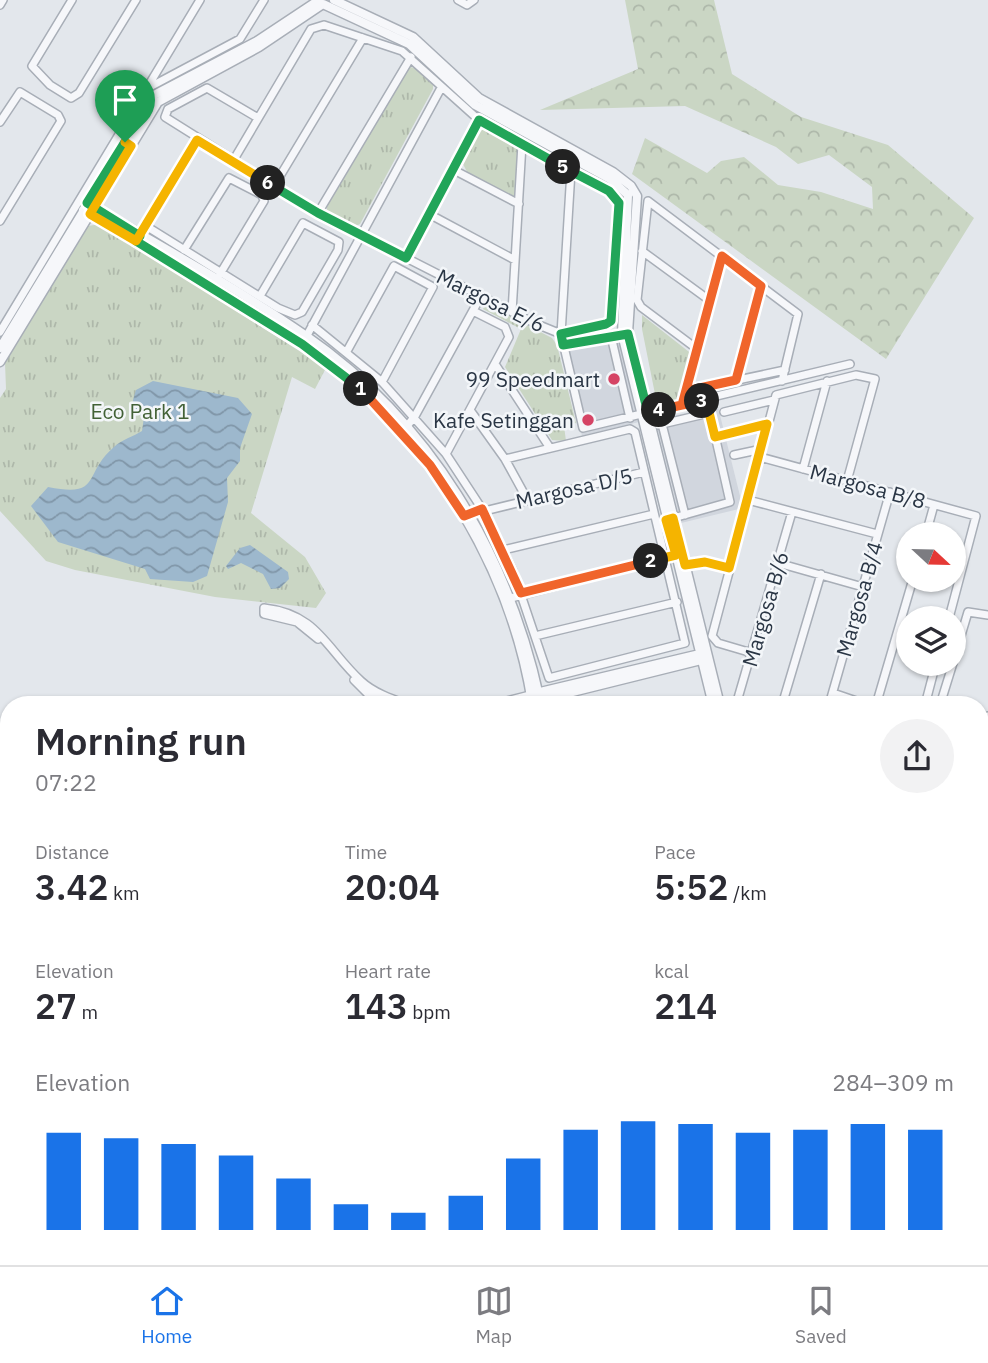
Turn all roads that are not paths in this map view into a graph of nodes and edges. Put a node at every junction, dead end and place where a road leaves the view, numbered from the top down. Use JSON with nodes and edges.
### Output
{"nodes":[{"id":1,"x":3,"y":0,"type":"edge"},
{"id":2,"x":72,"y":0,"type":"edge"},
{"id":3,"x":136,"y":0,"type":"edge"},
{"id":4,"x":200,"y":0,"type":"edge"},
{"id":5,"x":264,"y":0,"type":"edge"},
{"id":6,"x":458,"y":0,"type":"edge"},
{"id":7,"x":474,"y":0,"type":"edge"},
{"id":8,"x":329,"y":1,"type":"edge"},
{"id":9,"x":0,"y":5,"type":"edge"},
{"id":10,"x":363,"y":38,"type":"junction"},
{"id":11,"x":411,"y":57,"type":"junction"},
{"id":12,"x":432,"y":66,"type":"junction"},
{"id":13,"x":148,"y":88,"type":"junction"},
{"id":14,"x":441,"y":88,"type":"junction"},
{"id":15,"x":258,"y":118,"type":"junction"},
{"id":16,"x":479,"y":120,"type":"junction"},
{"id":17,"x":509,"y":120,"type":"junction"},
{"id":18,"x":0,"y":122,"type":"edge"},
{"id":19,"x":501,"y":132,"type":"junction"},
{"id":20,"x":197,"y":140,"type":"junction"},
{"id":21,"x":522,"y":144,"type":"junction"},
{"id":22,"x":233,"y":161,"type":"junction"},
{"id":23,"x":452,"y":169,"type":"junction"},
{"id":24,"x":571,"y":171,"type":"junction"},
{"id":25,"x":274,"y":186,"type":"junction"},
{"id":26,"x":519,"y":204,"type":"junction"},
{"id":27,"x":89,"y":208,"type":"junction"},
{"id":28,"x":318,"y":213,"type":"junction"},
{"id":29,"x":429,"y":214,"type":"junction"},
{"id":30,"x":0,"y":221,"type":"edge"},
{"id":31,"x":146,"y":226,"type":"junction"},
{"id":32,"x":362,"y":235,"type":"junction"},
{"id":33,"x":138,"y":239,"type":"junction"},
{"id":34,"x":184,"y":250,"type":"junction"},
{"id":35,"x":642,"y":251,"type":"junction"},
{"id":36,"x":722,"y":256,"type":"junction"},
{"id":37,"x":406,"y":258,"type":"junction"},
{"id":38,"x":515,"y":260,"type":"junction"},
{"id":39,"x":217,"y":280,"type":"junction"},
{"id":40,"x":761,"y":286,"type":"junction"},
{"id":41,"x":260,"y":296,"type":"junction"},
{"id":42,"x":481,"y":296,"type":"junction"},
{"id":43,"x":709,"y":300,"type":"junction"},
{"id":44,"x":473,"y":311,"type":"junction"},
{"id":45,"x":512,"y":312,"type":"junction"},
{"id":46,"x":312,"y":325,"type":"junction"},
{"id":47,"x":0,"y":332,"type":"edge"},
{"id":48,"x":565,"y":334,"type":"junction"},
{"id":49,"x":625,"y":334,"type":"junction"},
{"id":50,"x":611,"y":336,"type":"junction"},
{"id":51,"x":304,"y":340,"type":"junction"},
{"id":52,"x":563,"y":345,"type":"junction"},
{"id":53,"x":0,"y":348,"type":"edge"},
{"id":54,"x":697,"y":349,"type":"junction"},
{"id":55,"x":347,"y":351,"type":"junction"},
{"id":56,"x":0,"y":362,"type":"edge"},
{"id":57,"x":495,"y":364,"type":"junction"},
{"id":58,"x":850,"y":364,"type":"dead end"},
{"id":59,"x":785,"y":370,"type":"junction"},
{"id":60,"x":827,"y":370,"type":"junction"},
{"id":61,"x":736,"y":380,"type":"junction"},
{"id":62,"x":782,"y":381,"type":"junction"},
{"id":63,"x":382,"y":382,"type":"junction"},
{"id":64,"x":827,"y":382,"type":"junction"},
{"id":65,"x":686,"y":391,"type":"junction"},
{"id":66,"x":706,"y":400,"type":"junction"},
{"id":67,"x":774,"y":400,"type":"junction"},
{"id":68,"x":682,"y":405,"type":"junction"},
{"id":69,"x":470,"y":410,"type":"junction"},
{"id":70,"x":724,"y":412,"type":"dead end"},
{"id":71,"x":709,"y":413,"type":"junction"},
{"id":72,"x":645,"y":414,"type":"junction"},
{"id":73,"x":415,"y":416,"type":"junction"},
{"id":74,"x":630,"y":418,"type":"junction"},
{"id":75,"x":767,"y":424,"type":"junction"},
{"id":76,"x":662,"y":425,"type":"junction"},
{"id":77,"x":652,"y":427,"type":"junction"},
{"id":78,"x":405,"y":429,"type":"junction"},
{"id":79,"x":715,"y":437,"type":"junction"},
{"id":80,"x":550,"y":448,"type":"junction"},
{"id":81,"x":761,"y":453,"type":"junction"},
{"id":82,"x":446,"y":454,"type":"junction"},
{"id":83,"x":734,"y":455,"type":"dead end"},
{"id":84,"x":505,"y":459,"type":"junction"},
{"id":85,"x":803,"y":469,"type":"junction"},
{"id":86,"x":643,"y":472,"type":"junction"},
{"id":87,"x":847,"y":481,"type":"junction"},
{"id":88,"x":890,"y":492,"type":"junction"},
{"id":89,"x":527,"y":499,"type":"junction"},
{"id":90,"x":748,"y":500,"type":"junction"},
{"id":91,"x":934,"y":505,"type":"junction"},
{"id":92,"x":482,"y":509,"type":"junction"},
{"id":93,"x":792,"y":512,"type":"junction"},
{"id":94,"x":467,"y":514,"type":"junction"},
{"id":95,"x":654,"y":514,"type":"junction"},
{"id":96,"x":685,"y":515,"type":"junction"},
{"id":97,"x":670,"y":519,"type":"junction"},
{"id":98,"x":929,"y":522,"type":"edge"},
{"id":99,"x":877,"y":534,"type":"junction"},
{"id":100,"x":503,"y":550,"type":"junction"},
{"id":101,"x":676,"y":555,"type":"junction"},
{"id":102,"x":666,"y":558,"type":"junction"},
{"id":103,"x":778,"y":563,"type":"junction"},
{"id":104,"x":685,"y":565,"type":"junction"},
{"id":105,"x":729,"y":568,"type":"junction"},
{"id":106,"x":821,"y":574,"type":"junction"},
{"id":107,"x":863,"y":587,"type":"junction"},
{"id":108,"x":521,"y":593,"type":"junction"},
{"id":109,"x":511,"y":598,"type":"junction"},
{"id":110,"x":677,"y":602,"type":"junction"},
{"id":111,"x":952,"y":606,"type":"edge"},
{"id":112,"x":988,"y":615,"type":"edge"},
{"id":113,"x":966,"y":619,"type":"edge"},
{"id":114,"x":535,"y":636,"type":"junction"},
{"id":115,"x":896,"y":646,"type":"edge"},
{"id":116,"x":752,"y":653,"type":"junction"},
{"id":117,"x":700,"y":658,"type":"junction"},
{"id":118,"x":933,"y":676,"type":"edge"},
{"id":119,"x":949,"y":676,"type":"edge"},
{"id":120,"x":368,"y":691,"type":"junction"},
{"id":121,"x":833,"y":693,"type":"junction"},
{"id":122,"x":379,"y":696,"type":"edge"},
{"id":123,"x":535,"y":696,"type":"edge"},
{"id":124,"x":535,"y":696,"type":"edge"},
{"id":125,"x":539,"y":696,"type":"edge"},
{"id":126,"x":710,"y":696,"type":"edge"},
{"id":127,"x":716,"y":696,"type":"edge"},
{"id":128,"x":739,"y":696,"type":"edge"},
{"id":129,"x":785,"y":696,"type":"edge"},
{"id":130,"x":832,"y":696,"type":"edge"},
{"id":131,"x":842,"y":696,"type":"edge"},
{"id":132,"x":879,"y":696,"type":"edge"},
{"id":133,"x":927,"y":696,"type":"edge"},
{"id":134,"x":943,"y":696,"type":"edge"}],
"edges":[{"from":1,"to":9,"type":"street"},
{"from":2,"to":3,"type":"street"},
{"from":4,"to":13,"type":"street"},
{"from":5,"to":13,"type":"street"},
{"from":6,"to":7,"type":"street"},
{"from":8,"to":12,"type":"street"},
{"from":8,"to":27,"type":"street"},
{"from":10,"to":11,"type":"street"},
{"from":10,"to":15,"type":"street"},
{"from":10,"to":25,"type":"street"},
{"from":11,"to":12,"type":"street"},
{"from":11,"to":28,"type":"street"},
{"from":12,"to":14,"type":"street"},
{"from":12,"to":17,"type":"street"},
{"from":13,"to":47,"type":"street"},
{"from":14,"to":16,"type":"street"},
{"from":14,"to":32,"type":"street"},
{"from":15,"to":20,"type":"street","name":"Margosa E/6"},
{"from":15,"to":22,"type":"street"},
{"from":16,"to":19,"type":"street"},
{"from":16,"to":23,"type":"street"},
{"from":17,"to":19,"type":"street"},
{"from":17,"to":49,"type":"street"},
{"from":18,"to":30,"type":"street"},
{"from":19,"to":21,"type":"street"},
{"from":20,"to":22,"type":"street","name":"Margosa E/6"},
{"from":20,"to":31,"type":"street"},
{"from":21,"to":24,"type":"street"},
{"from":21,"to":26,"type":"street"},
{"from":22,"to":25,"type":"street","name":"Margosa E/6"},
{"from":23,"to":26,"type":"street"},
{"from":23,"to":29,"type":"street"},
{"from":24,"to":48,"type":"street"},
{"from":24,"to":48,"type":"street"},
{"from":25,"to":28,"type":"street","name":"Margosa E/6"},
{"from":26,"to":38,"type":"street"},
{"from":27,"to":33,"type":"street"},
{"from":27,"to":53,"type":"street"},
{"from":27,"to":56,"type":"street"},
{"from":28,"to":32,"type":"street","name":"Margosa E/6"},
{"from":29,"to":37,"type":"street"},
{"from":29,"to":38,"type":"street"},
{"from":31,"to":33,"type":"street"},
{"from":31,"to":34,"type":"street"},
{"from":32,"to":37,"type":"street","name":"Margosa E/6"},
{"from":32,"to":46,"type":"street"},
{"from":33,"to":39,"type":"street"},
{"from":34,"to":39,"type":"street"},
{"from":34,"to":39,"type":"street"},
{"from":35,"to":36,"type":"street"},
{"from":35,"to":43,"type":"street"},
{"from":35,"to":54,"type":"street"},
{"from":36,"to":40,"type":"street"},
{"from":36,"to":43,"type":"street"},
{"from":37,"to":42,"type":"street","name":"Margosa E/6"},
{"from":38,"to":45,"type":"street"},
{"from":39,"to":41,"type":"street"},
{"from":39,"to":51,"type":"street"},
{"from":40,"to":59,"type":"street"},
{"from":40,"to":61,"type":"street"},
{"from":41,"to":41,"type":"street"},
{"from":42,"to":44,"type":"street"},
{"from":42,"to":45,"type":"street","name":"Margosa E/6"},
{"from":43,"to":54,"type":"street"},
{"from":44,"to":57,"type":"street"},
{"from":44,"to":73,"type":"street"},
{"from":45,"to":48,"type":"street","name":"Margosa E/6"},
{"from":46,"to":51,"type":"street"},
{"from":46,"to":55,"type":"street"},
{"from":48,"to":52,"type":"street"},
{"from":49,"to":50,"type":"street","name":"Margosa E/6"},
{"from":49,"to":72,"type":"street"},
{"from":50,"to":52,"type":"street","name":"Margosa E/6"},
{"from":50,"to":74,"type":"street"},
{"from":51,"to":78,"type":"street"},
{"from":52,"to":74,"type":"street"},
{"from":54,"to":65,"type":"street"},
{"from":55,"to":63,"type":"street"},
{"from":55,"to":63,"type":"street"},
{"from":57,"to":69,"type":"street"},
{"from":57,"to":80,"type":"street"},
{"from":58,"to":60,"type":"street"},
{"from":59,"to":61,"type":"street"},
{"from":59,"to":62,"type":"street"},
{"from":60,"to":62,"type":"street"},
{"from":60,"to":64,"type":"street"},
{"from":61,"to":65,"type":"street"},
{"from":62,"to":66,"type":"street"},
{"from":63,"to":73,"type":"street"},
{"from":64,"to":67,"type":"street"},
{"from":64,"to":85,"type":"street"},
{"from":64,"to":87,"type":"street"},
{"from":65,"to":68,"type":"street"},
{"from":66,"to":68,"type":"street"},
{"from":66,"to":71,"type":"street"},
{"from":67,"to":70,"type":"street"},
{"from":67,"to":75,"type":"street"},
{"from":68,"to":72,"type":"street"},
{"from":69,"to":82,"type":"street"},
{"from":69,"to":84,"type":"street"},
{"from":71,"to":76,"type":"street"},
{"from":71,"to":79,"type":"street"},
{"from":72,"to":74,"type":"street"},
{"from":72,"to":77,"type":"street"},
{"from":72,"to":97,"type":"street"},
{"from":73,"to":78,"type":"street"},
{"from":73,"to":82,"type":"street"},
{"from":75,"to":79,"type":"street"},
{"from":75,"to":81,"type":"street"},
{"from":76,"to":77,"type":"street"},
{"from":76,"to":96,"type":"street"},
{"from":77,"to":97,"type":"street"},
{"from":78,"to":94,"type":"street"},
{"from":79,"to":96,"type":"street"},
{"from":80,"to":84,"type":"street"},
{"from":80,"to":86,"type":"street"},
{"from":81,"to":83,"type":"street"},
{"from":81,"to":85,"type":"street","name":"Margosa B/8"},
{"from":81,"to":90,"type":"street"},
{"from":82,"to":92,"type":"street"},
{"from":84,"to":89,"type":"street"},
{"from":85,"to":87,"type":"street","name":"Margosa B/8"},
{"from":86,"to":89,"type":"street","name":"Margosa D/5"},
{"from":86,"to":95,"type":"street"},
{"from":87,"to":88,"type":"street","name":"Margosa B/8"},
{"from":88,"to":91,"type":"street","name":"Margosa B/8"},
{"from":88,"to":99,"type":"street","name":"Margosa B/4"},
{"from":89,"to":92,"type":"street","name":"Margosa D/5"},
{"from":90,"to":93,"type":"street"},
{"from":90,"to":105,"type":"street"},
{"from":91,"to":98,"type":"street"},
{"from":91,"to":111,"type":"street","name":"Margosa B/8"},
{"from":92,"to":94,"type":"street","name":"Margosa D/5"},
{"from":92,"to":100,"type":"street"},
{"from":93,"to":99,"type":"street"},
{"from":93,"to":103,"type":"street","name":"Margosa B/6"},
{"from":94,"to":109,"type":"street"},
{"from":94,"to":123,"type":"street"},
{"from":95,"to":100,"type":"street"},
{"from":95,"to":102,"type":"street"},
{"from":96,"to":97,"type":"street"},
{"from":97,"to":101,"type":"street"},
{"from":97,"to":104,"type":"street"},
{"from":99,"to":107,"type":"street","name":"Margosa B/4"},
{"from":100,"to":108,"type":"street"},
{"from":101,"to":102,"type":"street"},
{"from":101,"to":117,"type":"street"},
{"from":102,"to":108,"type":"street"},
{"from":102,"to":110,"type":"street"},
{"from":103,"to":106,"type":"street"},
{"from":103,"to":116,"type":"street","name":"Margosa B/6"},
{"from":104,"to":105,"type":"street"},
{"from":104,"to":117,"type":"street"},
{"from":105,"to":116,"type":"street"},
{"from":106,"to":107,"type":"street"},
{"from":106,"to":129,"type":"street"},
{"from":107,"to":121,"type":"street","name":"Margosa B/4"},
{"from":108,"to":109,"type":"street"},
{"from":108,"to":114,"type":"street"},
{"from":109,"to":124,"type":"street"},
{"from":110,"to":114,"type":"street"},
{"from":110,"to":114,"type":"street"},
{"from":112,"to":113,"type":"street"},
{"from":115,"to":132,"type":"street"},
{"from":116,"to":128,"type":"street","name":"Margosa B/6"},
{"from":117,"to":125,"type":"street"},
{"from":117,"to":126,"type":"street"},
{"from":117,"to":127,"type":"street"},
{"from":118,"to":133,"type":"street"},
{"from":119,"to":134,"type":"street"},
{"from":120,"to":120,"type":"street"},
{"from":120,"to":122,"type":"street"},
{"from":121,"to":130,"type":"street","name":"Margosa B/4"},
{"from":121,"to":131,"type":"street"}]}
